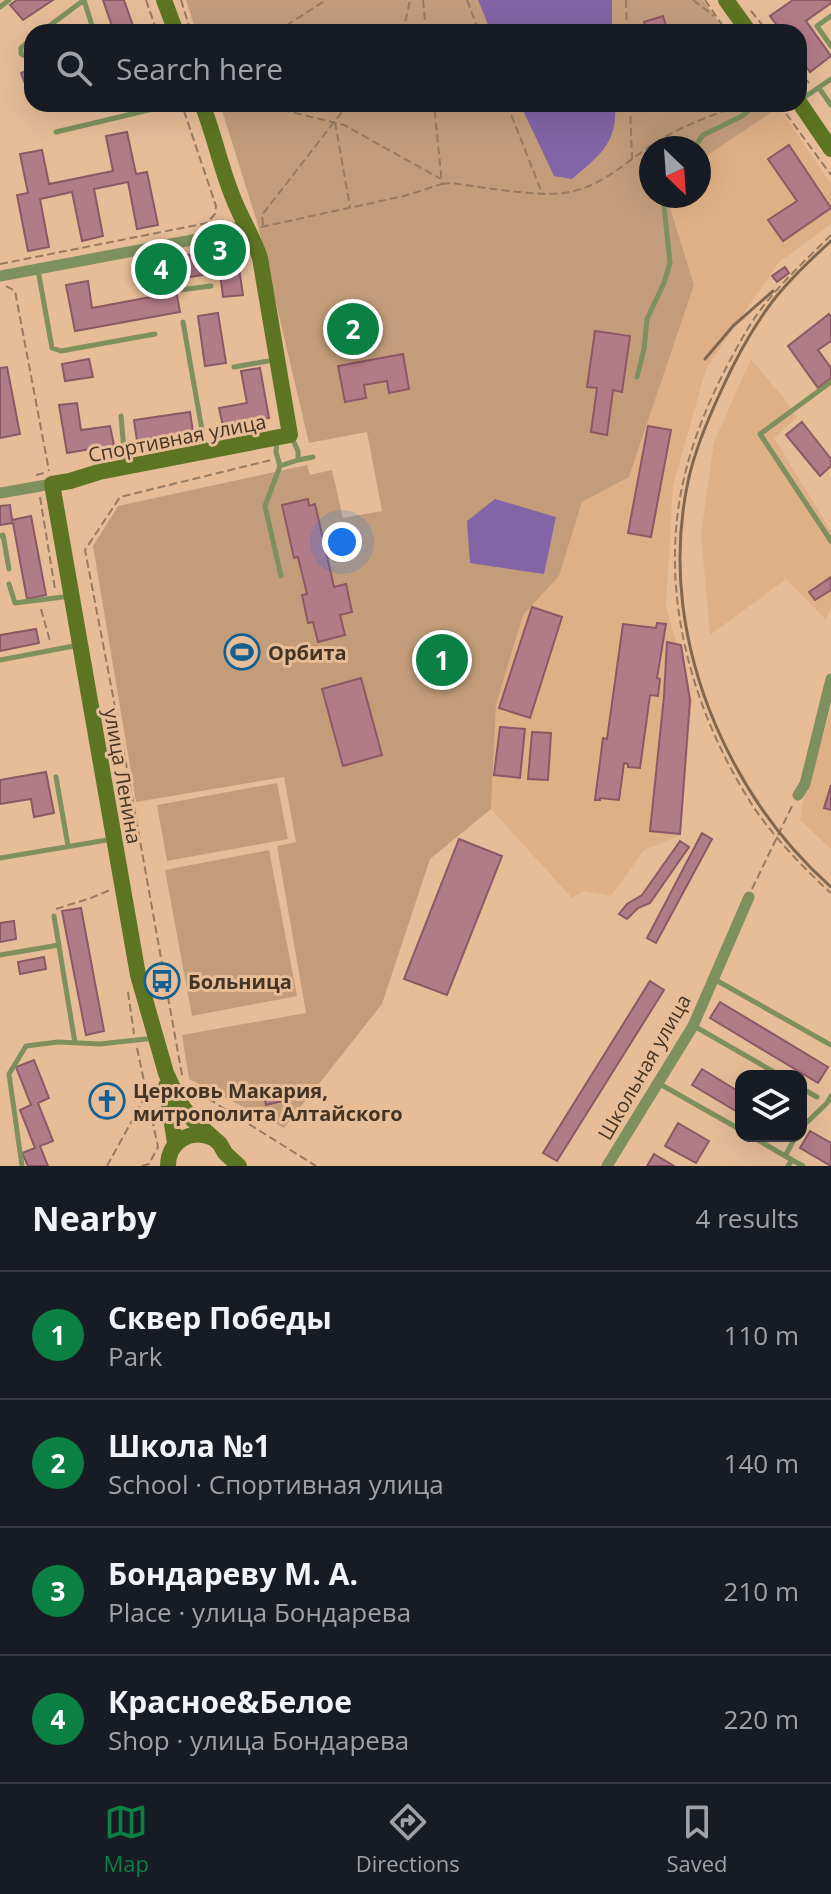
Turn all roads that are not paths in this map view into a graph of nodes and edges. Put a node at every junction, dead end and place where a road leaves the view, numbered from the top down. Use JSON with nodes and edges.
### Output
{"nodes":[{"id":1,"x":9,"y":0,"type":"edge"},
{"id":2,"x":164,"y":0,"type":"edge"},
{"id":3,"x":726,"y":0,"type":"edge"},
{"id":4,"x":0,"y":7,"type":"edge"},
{"id":5,"x":831,"y":16,"type":"edge"},
{"id":6,"x":52,"y":24,"type":"edge"},
{"id":7,"x":92,"y":24,"type":"edge"},
{"id":8,"x":173,"y":24,"type":"edge"},
{"id":9,"x":743,"y":24,"type":"edge"},
{"id":10,"x":831,"y":46,"type":"edge"},
{"id":11,"x":831,"y":79,"type":"edge"},
{"id":12,"x":819,"y":88,"type":"junction"},
{"id":13,"x":807,"y":96,"type":"edge"},
{"id":14,"x":831,"y":105,"type":"edge"},
{"id":15,"x":140,"y":112,"type":"edge"},
{"id":16,"x":205,"y":112,"type":"edge"},
{"id":17,"x":747,"y":112,"type":"edge"},
{"id":18,"x":806,"y":112,"type":"edge"},
{"id":19,"x":56,"y":132,"type":"dead end"},
{"id":20,"x":702,"y":136,"type":"edge"},
{"id":21,"x":831,"y":149,"type":"edge"},
{"id":22,"x":664,"y":208,"type":"edge"},
{"id":23,"x":250,"y":226,"type":"junction"},
{"id":24,"x":174,"y":244,"type":"junction"},
{"id":25,"x":38,"y":269,"type":"junction"},
{"id":26,"x":0,"y":276,"type":"edge"},
{"id":27,"x":211,"y":286,"type":"dead end"},
{"id":28,"x":183,"y":322,"type":"dead end"},
{"id":29,"x":155,"y":334,"type":"dead end"},
{"id":30,"x":278,"y":360,"type":"junction"},
{"id":31,"x":234,"y":367,"type":"dead end"},
{"id":32,"x":637,"y":377,"type":"dead end"},
{"id":33,"x":831,"y":382,"type":"edge"},
{"id":34,"x":121,"y":416,"type":"dead end"},
{"id":35,"x":284,"y":437,"type":"junction"},
{"id":36,"x":206,"y":452,"type":"junction"},
{"id":37,"x":313,"y":457,"type":"dead end"},
{"id":38,"x":298,"y":460,"type":"junction"},
{"id":39,"x":279,"y":462,"type":"junction"},
{"id":40,"x":126,"y":467,"type":"junction"},
{"id":41,"x":52,"y":484,"type":"junction"},
{"id":42,"x":0,"y":493,"type":"edge"},
{"id":43,"x":0,"y":536,"type":"edge"},
{"id":44,"x":831,"y":541,"type":"edge"},
{"id":45,"x":9,"y":569,"type":"dead end"},
{"id":46,"x":281,"y":576,"type":"dead end"},
{"id":47,"x":9,"y":584,"type":"dead end"},
{"id":48,"x":64,"y":597,"type":"junction"},
{"id":49,"x":80,"y":644,"type":"junction"},
{"id":50,"x":0,"y":660,"type":"edge"},
{"id":51,"x":831,"y":679,"type":"edge"},
{"id":52,"x":56,"y":777,"type":"dead end"},
{"id":53,"x":798,"y":795,"type":"road end"},
{"id":54,"x":114,"y":838,"type":"junction"},
{"id":55,"x":68,"y":846,"type":"junction"},
{"id":56,"x":0,"y":858,"type":"edge"},
{"id":57,"x":749,"y":897,"type":"road end"},
{"id":58,"x":54,"y":916,"type":"road end"},
{"id":59,"x":59,"y":945,"type":"junction"},
{"id":60,"x":0,"y":955,"type":"edge"},
{"id":61,"x":713,"y":979,"type":"junction"},
{"id":62,"x":693,"y":1026,"type":"junction"},
{"id":63,"x":156,"y":1038,"type":"junction"},
{"id":64,"x":75,"y":1043,"type":"junction"},
{"id":65,"x":831,"y":1045,"type":"edge"},
{"id":66,"x":770,"y":1070,"type":"edge"},
{"id":67,"x":166,"y":1073,"type":"junction"},
{"id":68,"x":658,"y":1082,"type":"junction"},
{"id":69,"x":807,"y":1091,"type":"edge"},
{"id":70,"x":831,"y":1096,"type":"edge"},
{"id":71,"x":817,"y":1097,"type":"dead end"},
{"id":72,"x":807,"y":1122,"type":"edge"},
{"id":73,"x":735,"y":1127,"type":"edge"},
{"id":74,"x":214,"y":1139,"type":"junction"},
{"id":75,"x":761,"y":1142,"type":"edge"},
{"id":76,"x":793,"y":1142,"type":"edge"},
{"id":77,"x":175,"y":1143,"type":"junction"},
{"id":78,"x":785,"y":1156,"type":"junction"},
{"id":79,"x":226,"y":1160,"type":"edge"},
{"id":80,"x":790,"y":1163,"type":"edge"},
{"id":81,"x":165,"y":1164,"type":"edge"},
{"id":82,"x":22,"y":1166,"type":"edge"},
{"id":83,"x":239,"y":1166,"type":"edge"},
{"id":84,"x":607,"y":1166,"type":"edge"},
{"id":85,"x":803,"y":1166,"type":"edge"}],
"edges":[{"from":1,"to":4,"type":"lane"},
{"from":2,"to":8,"type":"street"},
{"from":3,"to":9,"type":"street"},
{"from":5,"to":10,"type":"lane"},
{"from":6,"to":7,"type":"lane"},
{"from":11,"to":12,"type":"lane"},
{"from":12,"to":13,"type":"lane"},
{"from":12,"to":14,"type":"lane"},
{"from":15,"to":19,"type":"lane"},
{"from":16,"to":23,"type":"street","name":"Спортивная улица"},
{"from":17,"to":20,"type":"lane"},
{"from":18,"to":21,"type":"street"},
{"from":22,"to":32,"type":"lane"},
{"from":23,"to":24,"type":"street"},
{"from":23,"to":30,"type":"street","name":"Спортивная улица"},
{"from":24,"to":25,"type":"street"},
{"from":24,"to":27,"type":"lane"},
{"from":25,"to":26,"type":"street"},
{"from":25,"to":29,"type":"lane"},
{"from":28,"to":36,"type":"lane"},
{"from":30,"to":31,"type":"lane"},
{"from":30,"to":35,"type":"street","name":"Спортивная улица"},
{"from":33,"to":44,"type":"lane"},
{"from":34,"to":40,"type":"lane"},
{"from":35,"to":36,"type":"street","name":"Спортивная улица"},
{"from":35,"to":38,"type":"lane"},
{"from":35,"to":39,"type":"lane"},
{"from":36,"to":40,"type":"street","name":"Спортивная улица"},
{"from":37,"to":38,"type":"lane"},
{"from":38,"to":39,"type":"lane"},
{"from":39,"to":46,"type":"lane"},
{"from":40,"to":41,"type":"street","name":"Спортивная улица"},
{"from":41,"to":42,"type":"street","name":"Спортивная улица"},
{"from":41,"to":48,"type":"street","name":"улица Ленина"},
{"from":43,"to":45,"type":"lane"},
{"from":47,"to":48,"type":"lane"},
{"from":48,"to":49,"type":"street","name":"улица Ленина"},
{"from":49,"to":50,"type":"lane"},
{"from":49,"to":54,"type":"street","name":"улица Ленина"},
{"from":51,"to":53,"type":"street"},
{"from":52,"to":55,"type":"lane"},
{"from":54,"to":55,"type":"lane"},
{"from":54,"to":63,"type":"street","name":"улица Ленина"},
{"from":55,"to":56,"type":"lane"},
{"from":57,"to":61,"type":"street","name":"Школьная улица"},
{"from":58,"to":59,"type":"lane"},
{"from":59,"to":60,"type":"lane"},
{"from":59,"to":64,"type":"lane"},
{"from":61,"to":62,"type":"street","name":"Школьная улица"},
{"from":61,"to":65,"type":"lane"},
{"from":62,"to":66,"type":"lane"},
{"from":62,"to":68,"type":"street","name":"Школьная улица"},
{"from":63,"to":64,"type":"lane"},
{"from":63,"to":67,"type":"street","name":"улица Ленина"},
{"from":64,"to":82,"type":"lane"},
{"from":67,"to":74,"type":"street","name":"улица Ленина"},
{"from":67,"to":77,"type":"street","name":"улица Ленина"},
{"from":68,"to":73,"type":"lane"},
{"from":68,"to":84,"type":"street","name":"Школьная улица"},
{"from":69,"to":71,"type":"lane"},
{"from":70,"to":72,"type":"lane"},
{"from":74,"to":77,"type":"street"},
{"from":74,"to":79,"type":"street","name":"улица Ленина"},
{"from":75,"to":78,"type":"lane"},
{"from":76,"to":78,"type":"lane"},
{"from":77,"to":81,"type":"street"},
{"from":78,"to":80,"type":"lane"},
{"from":79,"to":83,"type":"street","name":"улица Ленина"},
{"from":80,"to":85,"type":"lane"}]}
